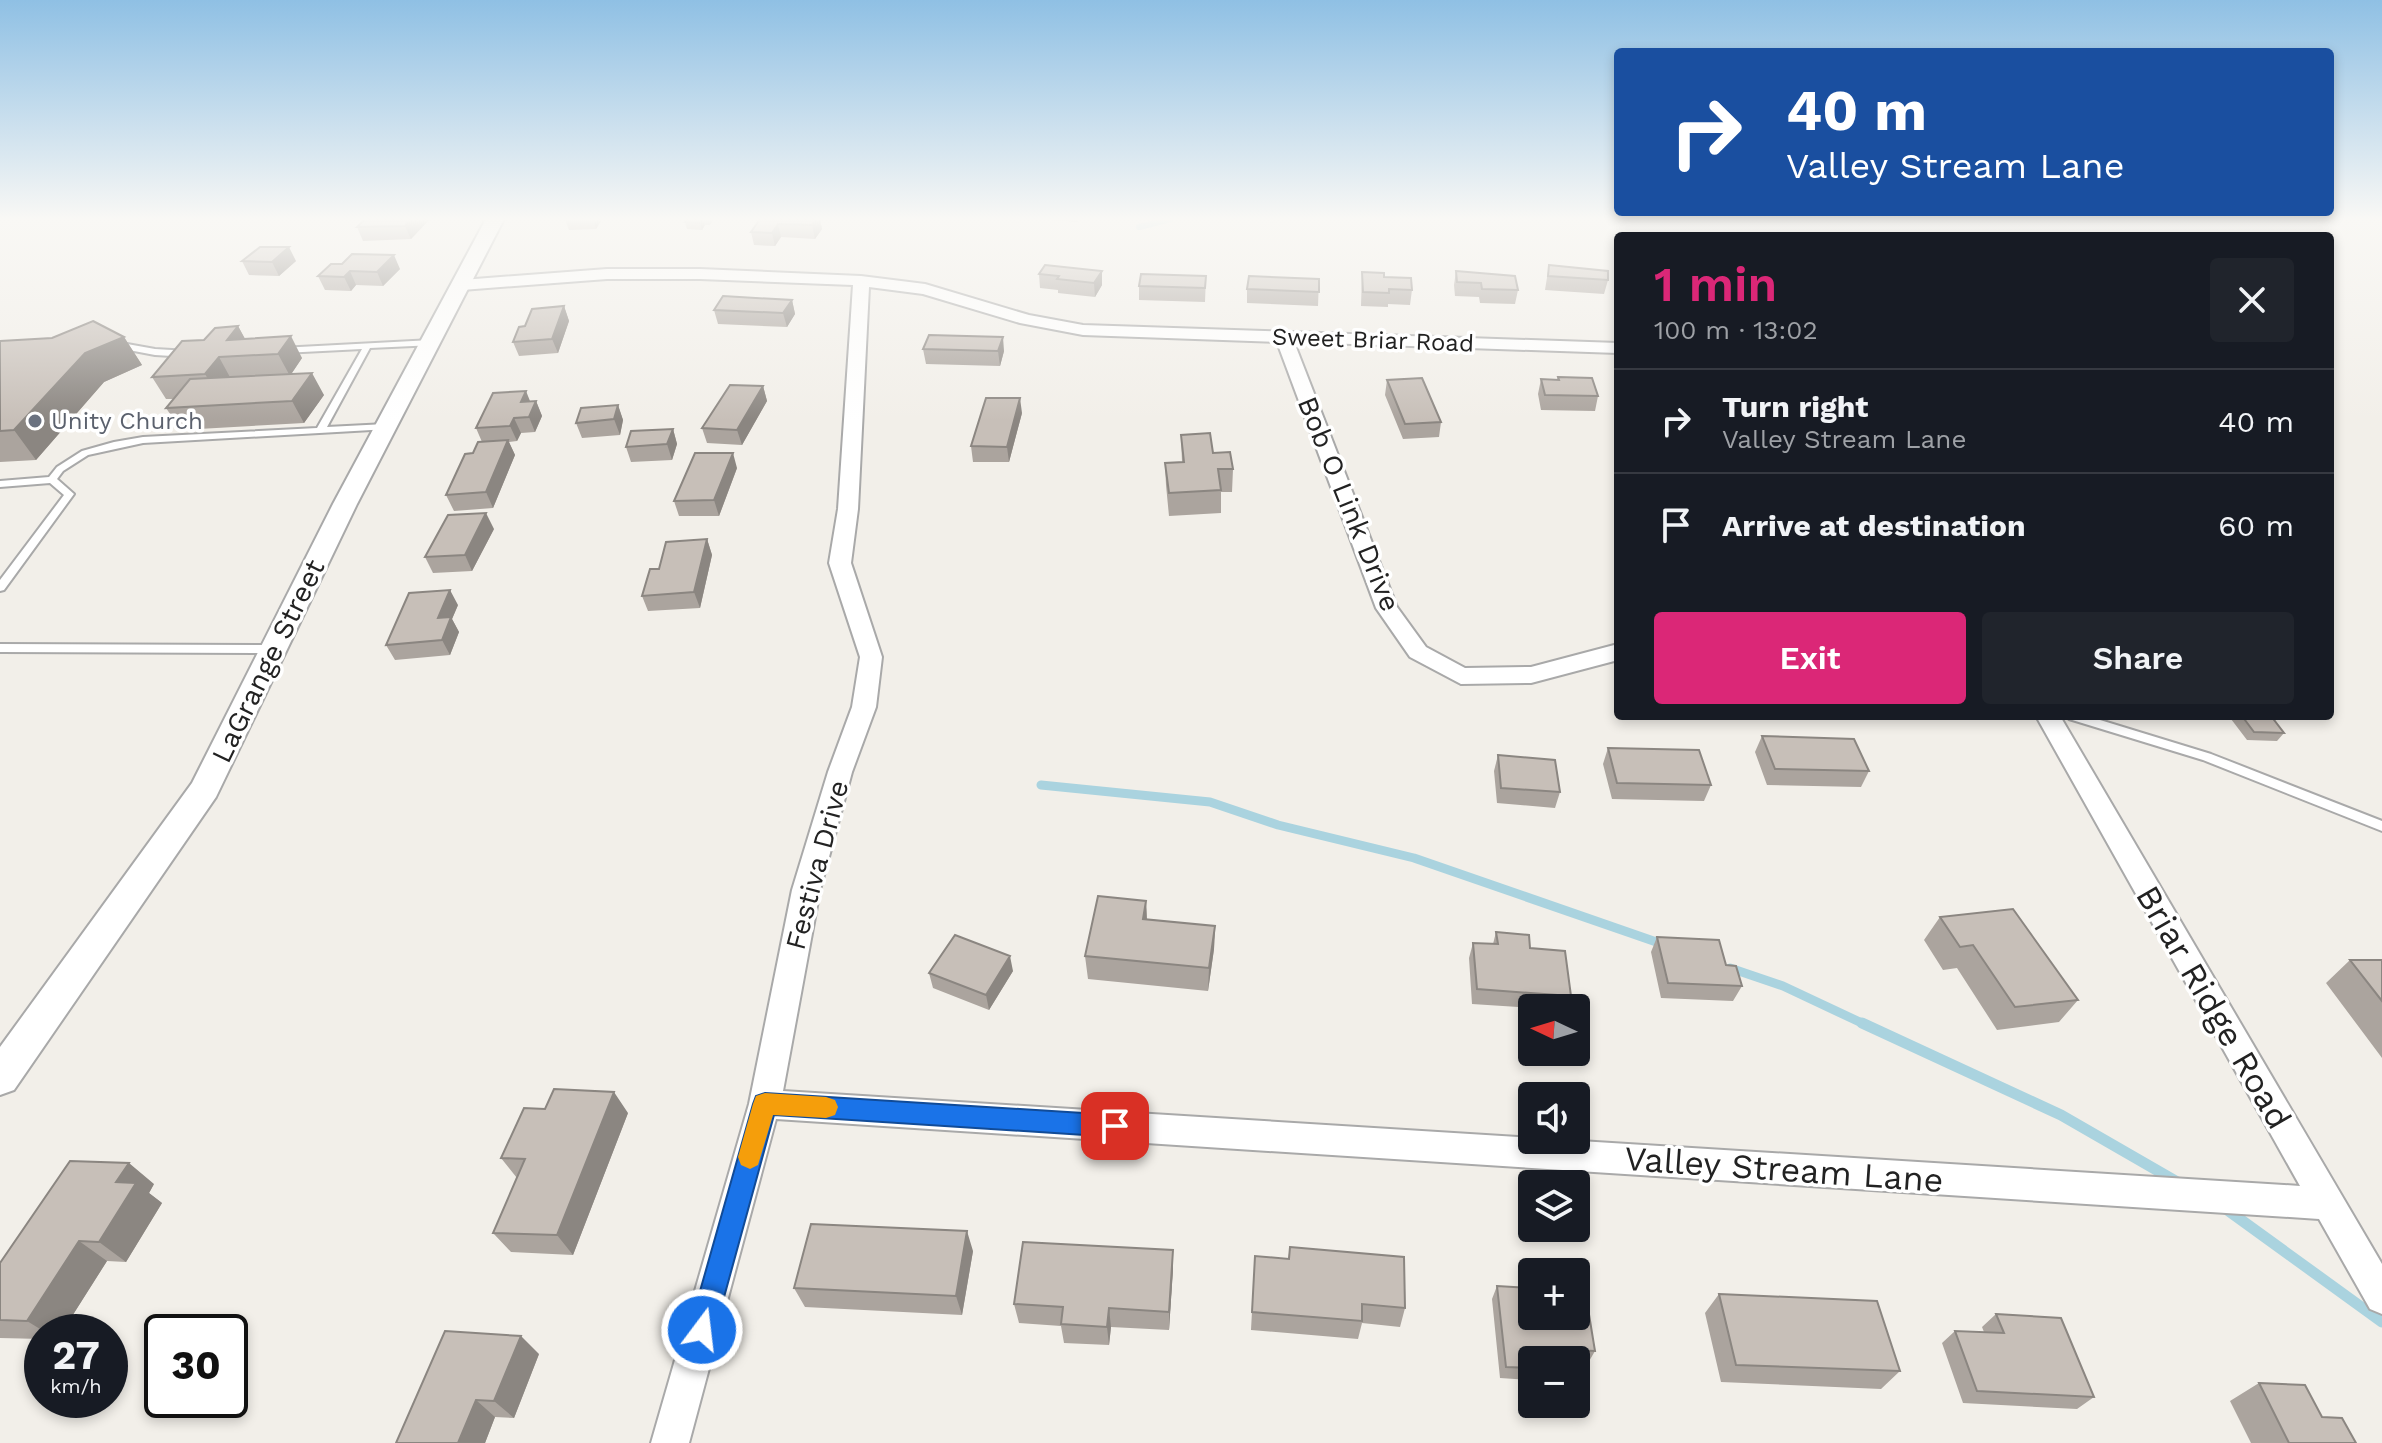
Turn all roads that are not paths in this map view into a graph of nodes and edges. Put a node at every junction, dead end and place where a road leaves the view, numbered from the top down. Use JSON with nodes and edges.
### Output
{"nodes":[{"id":1,"x":461,"y":286,"type":"edge"},
{"id":2,"x":861,"y":286,"type":"edge"},
{"id":3,"x":904,"y":286,"type":"edge"},
{"id":4,"x":1283,"y":336,"type":"junction"},
{"id":5,"x":432,"y":343,"type":"junction"},
{"id":6,"x":105,"y":345,"type":"edge"},
{"id":7,"x":368,"y":345,"type":"junction"},
{"id":8,"x":1614,"y":348,"type":"edge"},
{"id":9,"x":277,"y":350,"type":"edge"},
{"id":10,"x":198,"y":354,"type":"edge"},
{"id":11,"x":386,"y":427,"type":"junction"},
{"id":12,"x":320,"y":431,"type":"junction"},
{"id":13,"x":52,"y":480,"type":"junction"},
{"id":14,"x":0,"y":484,"type":"edge"},
{"id":15,"x":0,"y":588,"type":"edge"},
{"id":16,"x":0,"y":648,"type":"edge"},
{"id":17,"x":276,"y":649,"type":"junction"},
{"id":18,"x":1614,"y":653,"type":"edge"},
{"id":19,"x":2050,"y":720,"type":"edge"},
{"id":20,"x":2086,"y":720,"type":"edge"},
{"id":21,"x":2382,"y":826,"type":"edge"},
{"id":22,"x":0,"y":1078,"type":"edge"},
{"id":23,"x":765,"y":1104,"type":"junction"},
{"id":24,"x":2325,"y":1203,"type":"junction"},
{"id":25,"x":2382,"y":1297,"type":"edge"},
{"id":26,"x":670,"y":1443,"type":"edge"}],
"edges":[{"from":1,"to":5,"type":"street","name":"LaGrange Street"},
{"from":2,"to":23,"type":"street","name":"Festiva Drive"},
{"from":3,"to":4,"type":"street","name":"Sweet Briar Road"},
{"from":4,"to":8,"type":"street","name":"Sweet Briar Road"},
{"from":4,"to":18,"type":"street","name":"Bob O Link Drive"},
{"from":5,"to":7,"type":"lane"},
{"from":5,"to":11,"type":"street","name":"LaGrange Street"},
{"from":6,"to":10,"type":"lane"},
{"from":7,"to":9,"type":"lane"},
{"from":7,"to":12,"type":"lane"},
{"from":11,"to":12,"type":"lane"},
{"from":11,"to":17,"type":"street","name":"LaGrange Street"},
{"from":12,"to":13,"type":"lane"},
{"from":13,"to":14,"type":"lane"},
{"from":13,"to":15,"type":"lane"},
{"from":16,"to":17,"type":"lane"},
{"from":17,"to":22,"type":"street","name":"LaGrange Street"},
{"from":19,"to":24,"type":"street","name":"Briar Ridge Road"},
{"from":20,"to":21,"type":"lane"},
{"from":23,"to":24,"type":"street","name":"Valley Stream Lane"},
{"from":23,"to":26,"type":"street","name":"Festiva Drive"},
{"from":24,"to":25,"type":"street","name":"Briar Ridge Road"}]}
